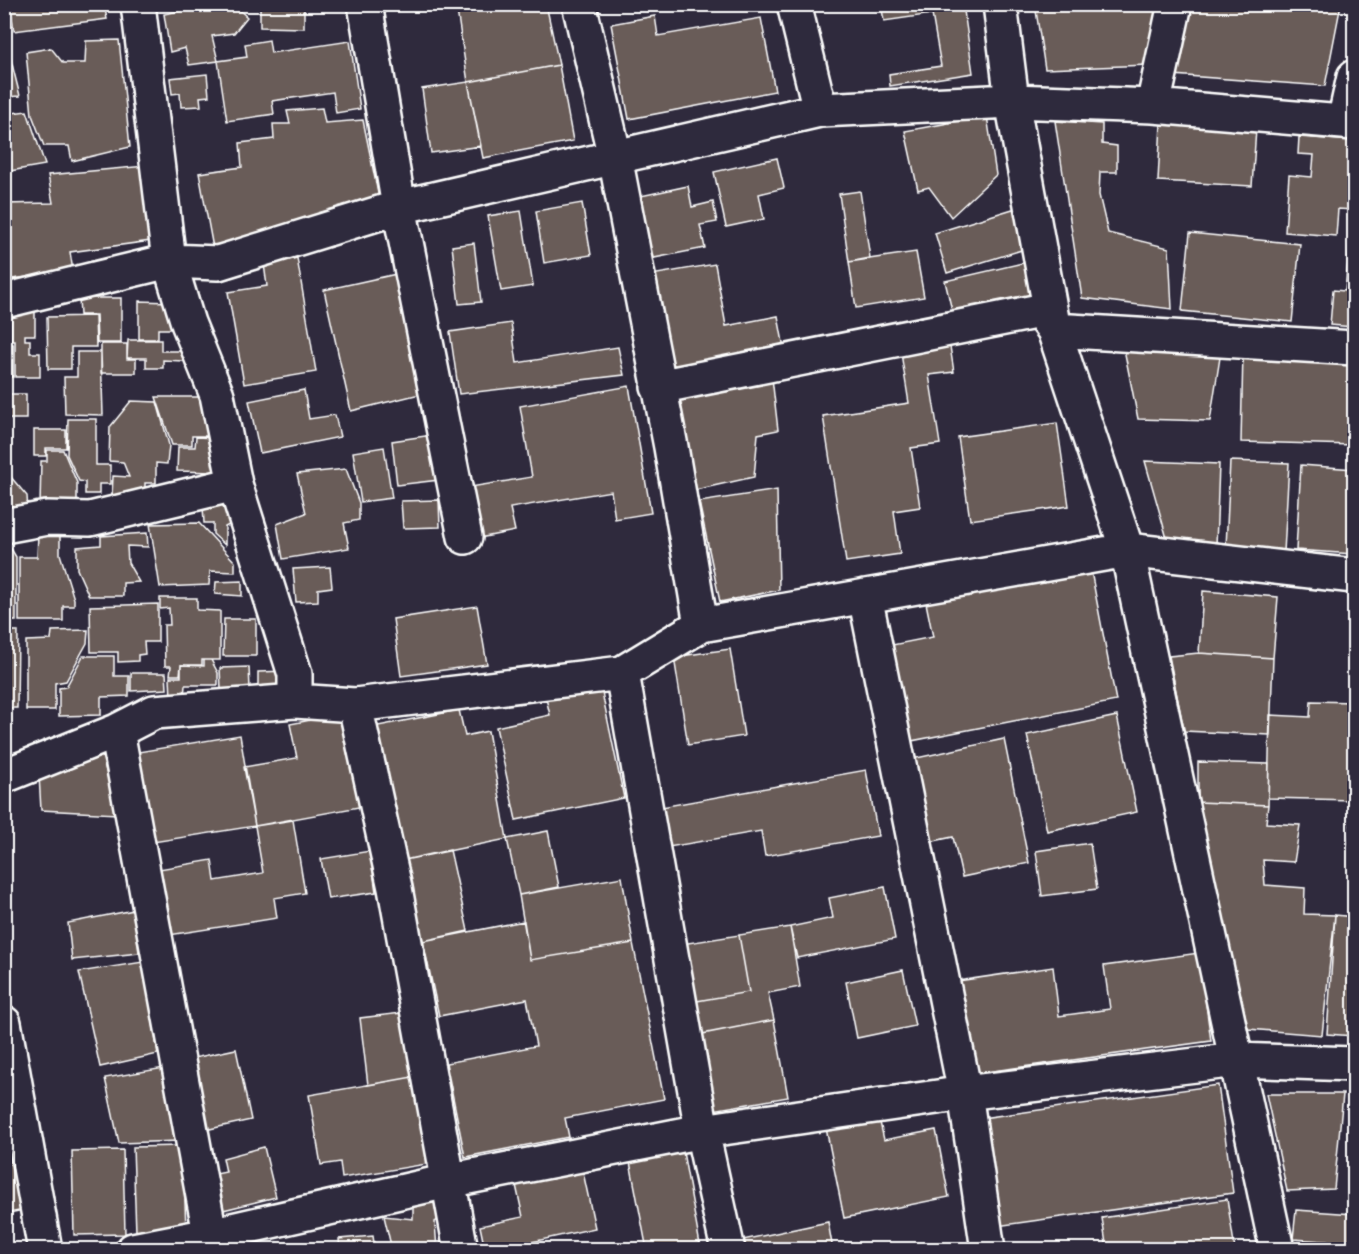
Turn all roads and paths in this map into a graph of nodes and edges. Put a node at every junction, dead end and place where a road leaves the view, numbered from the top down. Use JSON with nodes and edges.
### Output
{"nodes":[{"id":1,"x":138,"y":4,"type":"edge"},
{"id":2,"x":365,"y":4,"type":"edge"},
{"id":3,"x":579,"y":4,"type":"edge"},
{"id":4,"x":794,"y":4,"type":"edge"},
{"id":5,"x":1000,"y":4,"type":"edge"},
{"id":6,"x":1175,"y":4,"type":"edge"},
{"id":7,"x":1354,"y":77,"type":"edge"},
{"id":8,"x":1012,"y":101,"type":"junction"},
{"id":9,"x":1153,"y":106,"type":"junction"},
{"id":10,"x":820,"y":110,"type":"junction"},
{"id":11,"x":1349,"y":122,"type":"edge"},
{"id":12,"x":615,"y":157,"type":"junction"},
{"id":13,"x":399,"y":207,"type":"junction"},
{"id":14,"x":169,"y":261,"type":"junction"},
{"id":15,"x":4,"y":301,"type":"edge"},
{"id":16,"x":1054,"y":330,"type":"junction"},
{"id":17,"x":1354,"y":348,"type":"edge"},
{"id":18,"x":658,"y":387,"type":"junction"},
{"id":19,"x":235,"y":484,"type":"junction"},
{"id":20,"x":4,"y":525,"type":"edge"},
{"id":21,"x":465,"y":537,"type":"dead end"},
{"id":22,"x":1127,"y":550,"type":"junction"},
{"id":23,"x":1354,"y":576,"type":"edge"},
{"id":24,"x":865,"y":596,"type":"junction"},
{"id":25,"x":701,"y":625,"type":"junction"},
{"id":26,"x":622,"y":673,"type":"junction"},
{"id":27,"x":295,"y":701,"type":"junction"},
{"id":28,"x":355,"y":705,"type":"junction"},
{"id":29,"x":117,"y":731,"type":"junction"},
{"id":30,"x":4,"y":776,"type":"edge"},
{"id":31,"x":4,"y":1023,"type":"edge"},
{"id":32,"x":1238,"y":1060,"type":"junction"},
{"id":33,"x":1354,"y":1064,"type":"edge"},
{"id":34,"x":965,"y":1093,"type":"junction"},
{"id":35,"x":702,"y":1131,"type":"junction"},
{"id":36,"x":448,"y":1180,"type":"junction"},
{"id":37,"x":212,"y":1242,"type":"edge"},
{"id":38,"x":45,"y":1250,"type":"edge"},
{"id":39,"x":133,"y":1250,"type":"edge"},
{"id":40,"x":461,"y":1250,"type":"edge"},
{"id":41,"x":728,"y":1250,"type":"edge"},
{"id":42,"x":988,"y":1250,"type":"edge"},
{"id":43,"x":1277,"y":1250,"type":"edge"}],
"edges":[{"from":1,"to":14,"type":"street"},
{"from":2,"to":13,"type":"street"},
{"from":3,"to":12,"type":"street"},
{"from":4,"to":10,"type":"street"},
{"from":5,"to":8,"type":"street"},
{"from":6,"to":9,"type":"street"},
{"from":7,"to":11,"type":"street"},
{"from":8,"to":9,"type":"street"},
{"from":8,"to":10,"type":"street"},
{"from":8,"to":16,"type":"street"},
{"from":9,"to":11,"type":"street"},
{"from":10,"to":12,"type":"street"},
{"from":12,"to":13,"type":"street"},
{"from":12,"to":18,"type":"street"},
{"from":13,"to":14,"type":"street"},
{"from":13,"to":21,"type":"street"},
{"from":14,"to":15,"type":"street"},
{"from":14,"to":19,"type":"street"},
{"from":16,"to":17,"type":"street"},
{"from":16,"to":18,"type":"street"},
{"from":16,"to":22,"type":"street"},
{"from":18,"to":25,"type":"street"},
{"from":19,"to":20,"type":"street"},
{"from":19,"to":27,"type":"street"},
{"from":22,"to":23,"type":"street"},
{"from":22,"to":24,"type":"street"},
{"from":22,"to":32,"type":"street"},
{"from":24,"to":25,"type":"street"},
{"from":24,"to":34,"type":"street"},
{"from":25,"to":26,"type":"street"},
{"from":26,"to":28,"type":"street"},
{"from":26,"to":35,"type":"street"},
{"from":27,"to":28,"type":"street"},
{"from":27,"to":29,"type":"street"},
{"from":28,"to":36,"type":"street"},
{"from":29,"to":30,"type":"street"},
{"from":29,"to":37,"type":"street"},
{"from":31,"to":38,"type":"street"},
{"from":32,"to":33,"type":"street"},
{"from":32,"to":34,"type":"street"},
{"from":32,"to":43,"type":"street"},
{"from":34,"to":35,"type":"street"},
{"from":34,"to":42,"type":"street"},
{"from":35,"to":36,"type":"street"},
{"from":35,"to":41,"type":"street"},
{"from":36,"to":37,"type":"street"},
{"from":36,"to":40,"type":"street"},
{"from":37,"to":39,"type":"street"}]}
